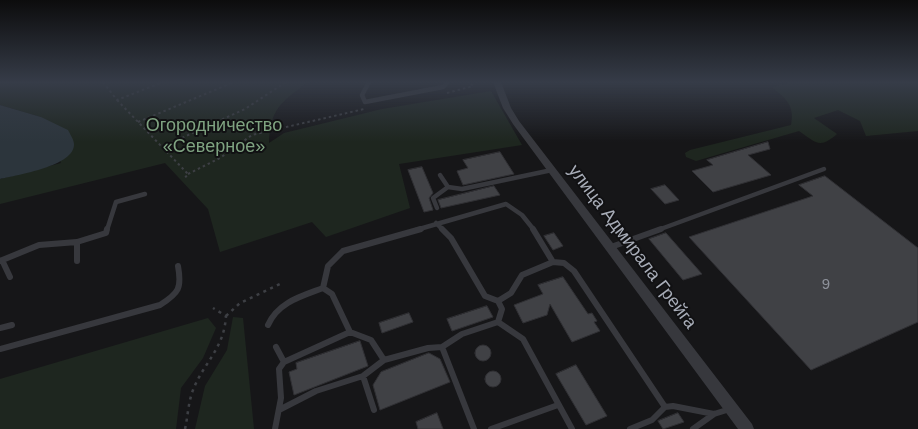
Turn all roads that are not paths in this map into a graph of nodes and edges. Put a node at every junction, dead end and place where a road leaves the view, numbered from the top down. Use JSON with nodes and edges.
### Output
{"nodes":[{"id":1,"x":505,"y":102,"type":"edge"},
{"id":2,"x":824,"y":169,"type":"dead end"},
{"id":3,"x":552,"y":170,"type":"junction"},
{"id":4,"x":440,"y":174,"type":"dead end"},
{"id":5,"x":448,"y":187,"type":"junction"},
{"id":6,"x":144,"y":194,"type":"dead end"},
{"id":7,"x":437,"y":208,"type":"dead end"},
{"id":8,"x":436,"y":223,"type":"junction"},
{"id":9,"x":77,"y":242,"type":"junction"},
{"id":10,"x":610,"y":247,"type":"junction"},
{"id":11,"x":1,"y":260,"type":"edge"},
{"id":12,"x":77,"y":261,"type":"dead end"},
{"id":13,"x":553,"y":262,"type":"junction"},
{"id":14,"x":178,"y":266,"type":"dead end"},
{"id":15,"x":10,"y":277,"type":"dead end"},
{"id":16,"x":323,"y":288,"type":"junction"},
{"id":17,"x":498,"y":301,"type":"junction"},
{"id":18,"x":498,"y":322,"type":"junction"},
{"id":19,"x":12,"y":324,"type":"dead end"},
{"id":20,"x":268,"y":325,"type":"dead end"},
{"id":21,"x":0,"y":328,"type":"edge"},
{"id":22,"x":350,"y":332,"type":"junction"},
{"id":23,"x":276,"y":347,"type":"dead end"},
{"id":24,"x":442,"y":347,"type":"junction"},
{"id":25,"x":0,"y":349,"type":"edge"},
{"id":26,"x":384,"y":360,"type":"junction"},
{"id":27,"x":284,"y":362,"type":"junction"},
{"id":28,"x":363,"y":376,"type":"junction"},
{"id":29,"x":558,"y":405,"type":"junction"},
{"id":30,"x":665,"y":406,"type":"junction"},
{"id":31,"x":731,"y":408,"type":"junction"},
{"id":32,"x":279,"y":410,"type":"junction"},
{"id":33,"x":374,"y":410,"type":"dead end"},
{"id":34,"x":714,"y":414,"type":"junction"},
{"id":35,"x":275,"y":429,"type":"edge"},
{"id":36,"x":474,"y":429,"type":"edge"},
{"id":37,"x":491,"y":429,"type":"edge"},
{"id":38,"x":572,"y":429,"type":"edge"},
{"id":39,"x":630,"y":429,"type":"edge"},
{"id":40,"x":693,"y":429,"type":"edge"},
{"id":41,"x":747,"y":429,"type":"edge"}],
"edges":[{"from":1,"to":3,"type":"street","name":"улица Адмирала Грейга"},
{"from":2,"to":10,"type":"lane"},
{"from":3,"to":5,"type":"lane"},
{"from":3,"to":10,"type":"street","name":"улица Адмирала Грейга"},
{"from":4,"to":5,"type":"lane"},
{"from":5,"to":7,"type":"lane"},
{"from":6,"to":9,"type":"lane"},
{"from":8,"to":13,"type":"lane"},
{"from":8,"to":16,"type":"lane"},
{"from":8,"to":17,"type":"lane"},
{"from":9,"to":11,"type":"lane"},
{"from":9,"to":12,"type":"lane"},
{"from":10,"to":31,"type":"street","name":"улица Адмирала Грейга"},
{"from":11,"to":15,"type":"lane"},
{"from":13,"to":17,"type":"lane"},
{"from":13,"to":30,"type":"lane"},
{"from":14,"to":25,"type":"lane"},
{"from":16,"to":20,"type":"lane"},
{"from":16,"to":22,"type":"lane"},
{"from":17,"to":18,"type":"lane"},
{"from":18,"to":24,"type":"lane"},
{"from":18,"to":29,"type":"lane"},
{"from":19,"to":21,"type":"lane"},
{"from":22,"to":26,"type":"lane"},
{"from":22,"to":27,"type":"lane"},
{"from":23,"to":27,"type":"lane"},
{"from":24,"to":26,"type":"lane"},
{"from":24,"to":36,"type":"lane"},
{"from":26,"to":28,"type":"lane"},
{"from":27,"to":32,"type":"lane"},
{"from":28,"to":32,"type":"lane"},
{"from":28,"to":33,"type":"lane"},
{"from":29,"to":37,"type":"lane"},
{"from":29,"to":38,"type":"lane"},
{"from":30,"to":34,"type":"lane"},
{"from":30,"to":39,"type":"lane"},
{"from":31,"to":34,"type":"lane"},
{"from":31,"to":41,"type":"street","name":"улица Адмирала Грейга"},
{"from":32,"to":35,"type":"lane"},
{"from":34,"to":40,"type":"lane"}]}
